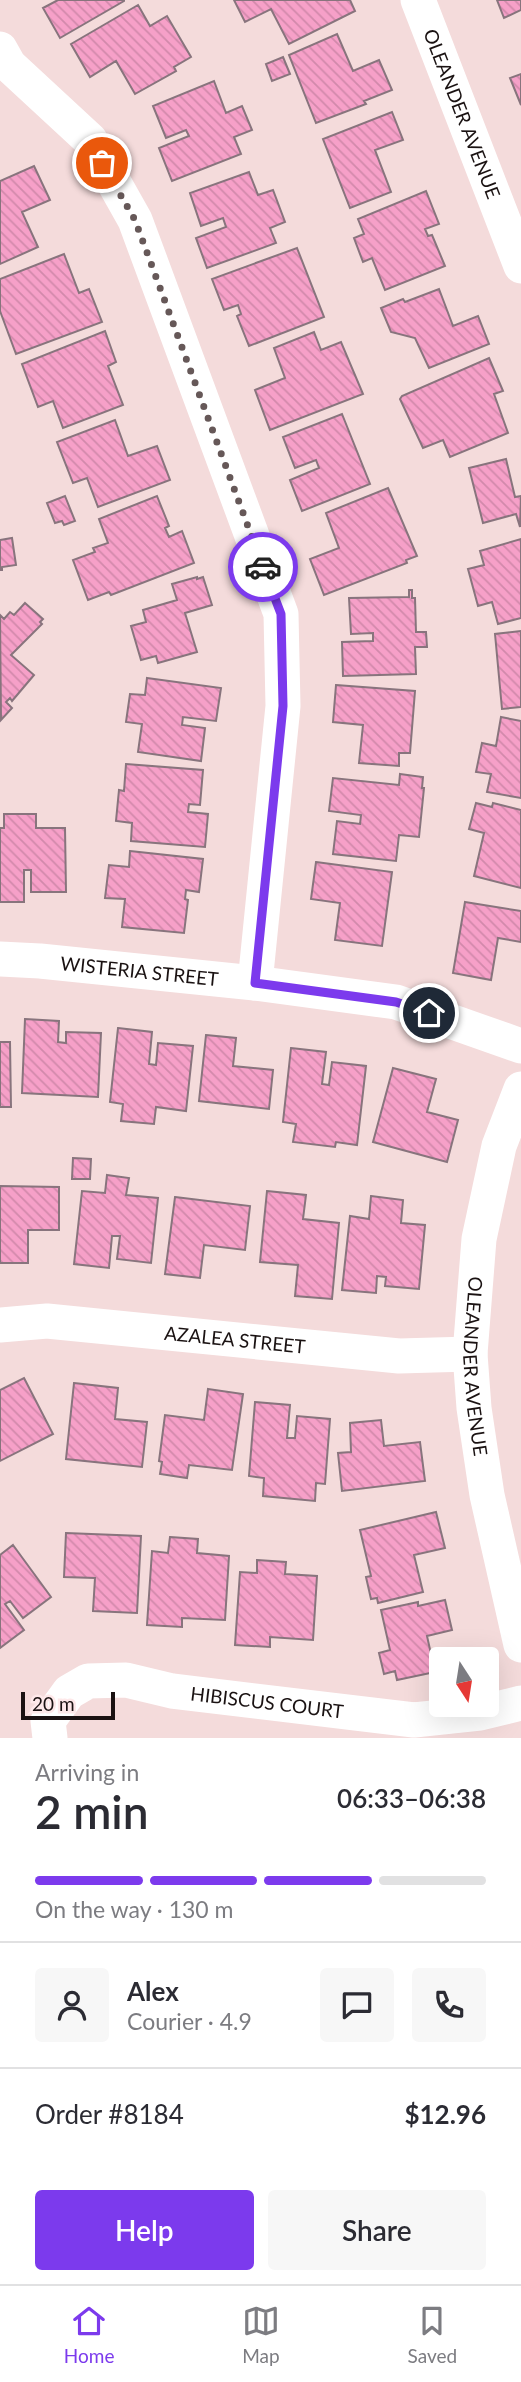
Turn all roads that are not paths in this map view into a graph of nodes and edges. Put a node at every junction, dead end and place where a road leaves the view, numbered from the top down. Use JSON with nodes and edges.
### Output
{"nodes":[{"id":1,"x":418,"y":0,"type":"edge"},
{"id":2,"x":0,"y":49,"type":"edge"},
{"id":3,"x":521,"y":267,"type":"edge"},
{"id":4,"x":0,"y":960,"type":"edge"},
{"id":5,"x":255,"y":983,"type":"junction"},
{"id":6,"x":521,"y":1046,"type":"edge"},
{"id":7,"x":521,"y":1089,"type":"edge"},
{"id":8,"x":0,"y":1325,"type":"edge"},
{"id":9,"x":470,"y":1354,"type":"junction"},
{"id":10,"x":521,"y":1645,"type":"edge"},
{"id":11,"x":521,"y":1703,"type":"edge"},
{"id":12,"x":50,"y":1738,"type":"edge"}],
"edges":[{"from":1,"to":3,"type":"street","name":"OLEANDER AVENUE"},
{"from":2,"to":5,"type":"street"},
{"from":4,"to":5,"type":"street","name":"WISTERIA STREET"},
{"from":5,"to":6,"type":"street","name":"WISTERIA STREET"},
{"from":7,"to":9,"type":"street","name":"OLEANDER AVENUE"},
{"from":8,"to":9,"type":"street","name":"AZALEA STREET"},
{"from":9,"to":10,"type":"street","name":"OLEANDER AVENUE"},
{"from":11,"to":12,"type":"street","name":"HIBISCUS COURT"}]}
